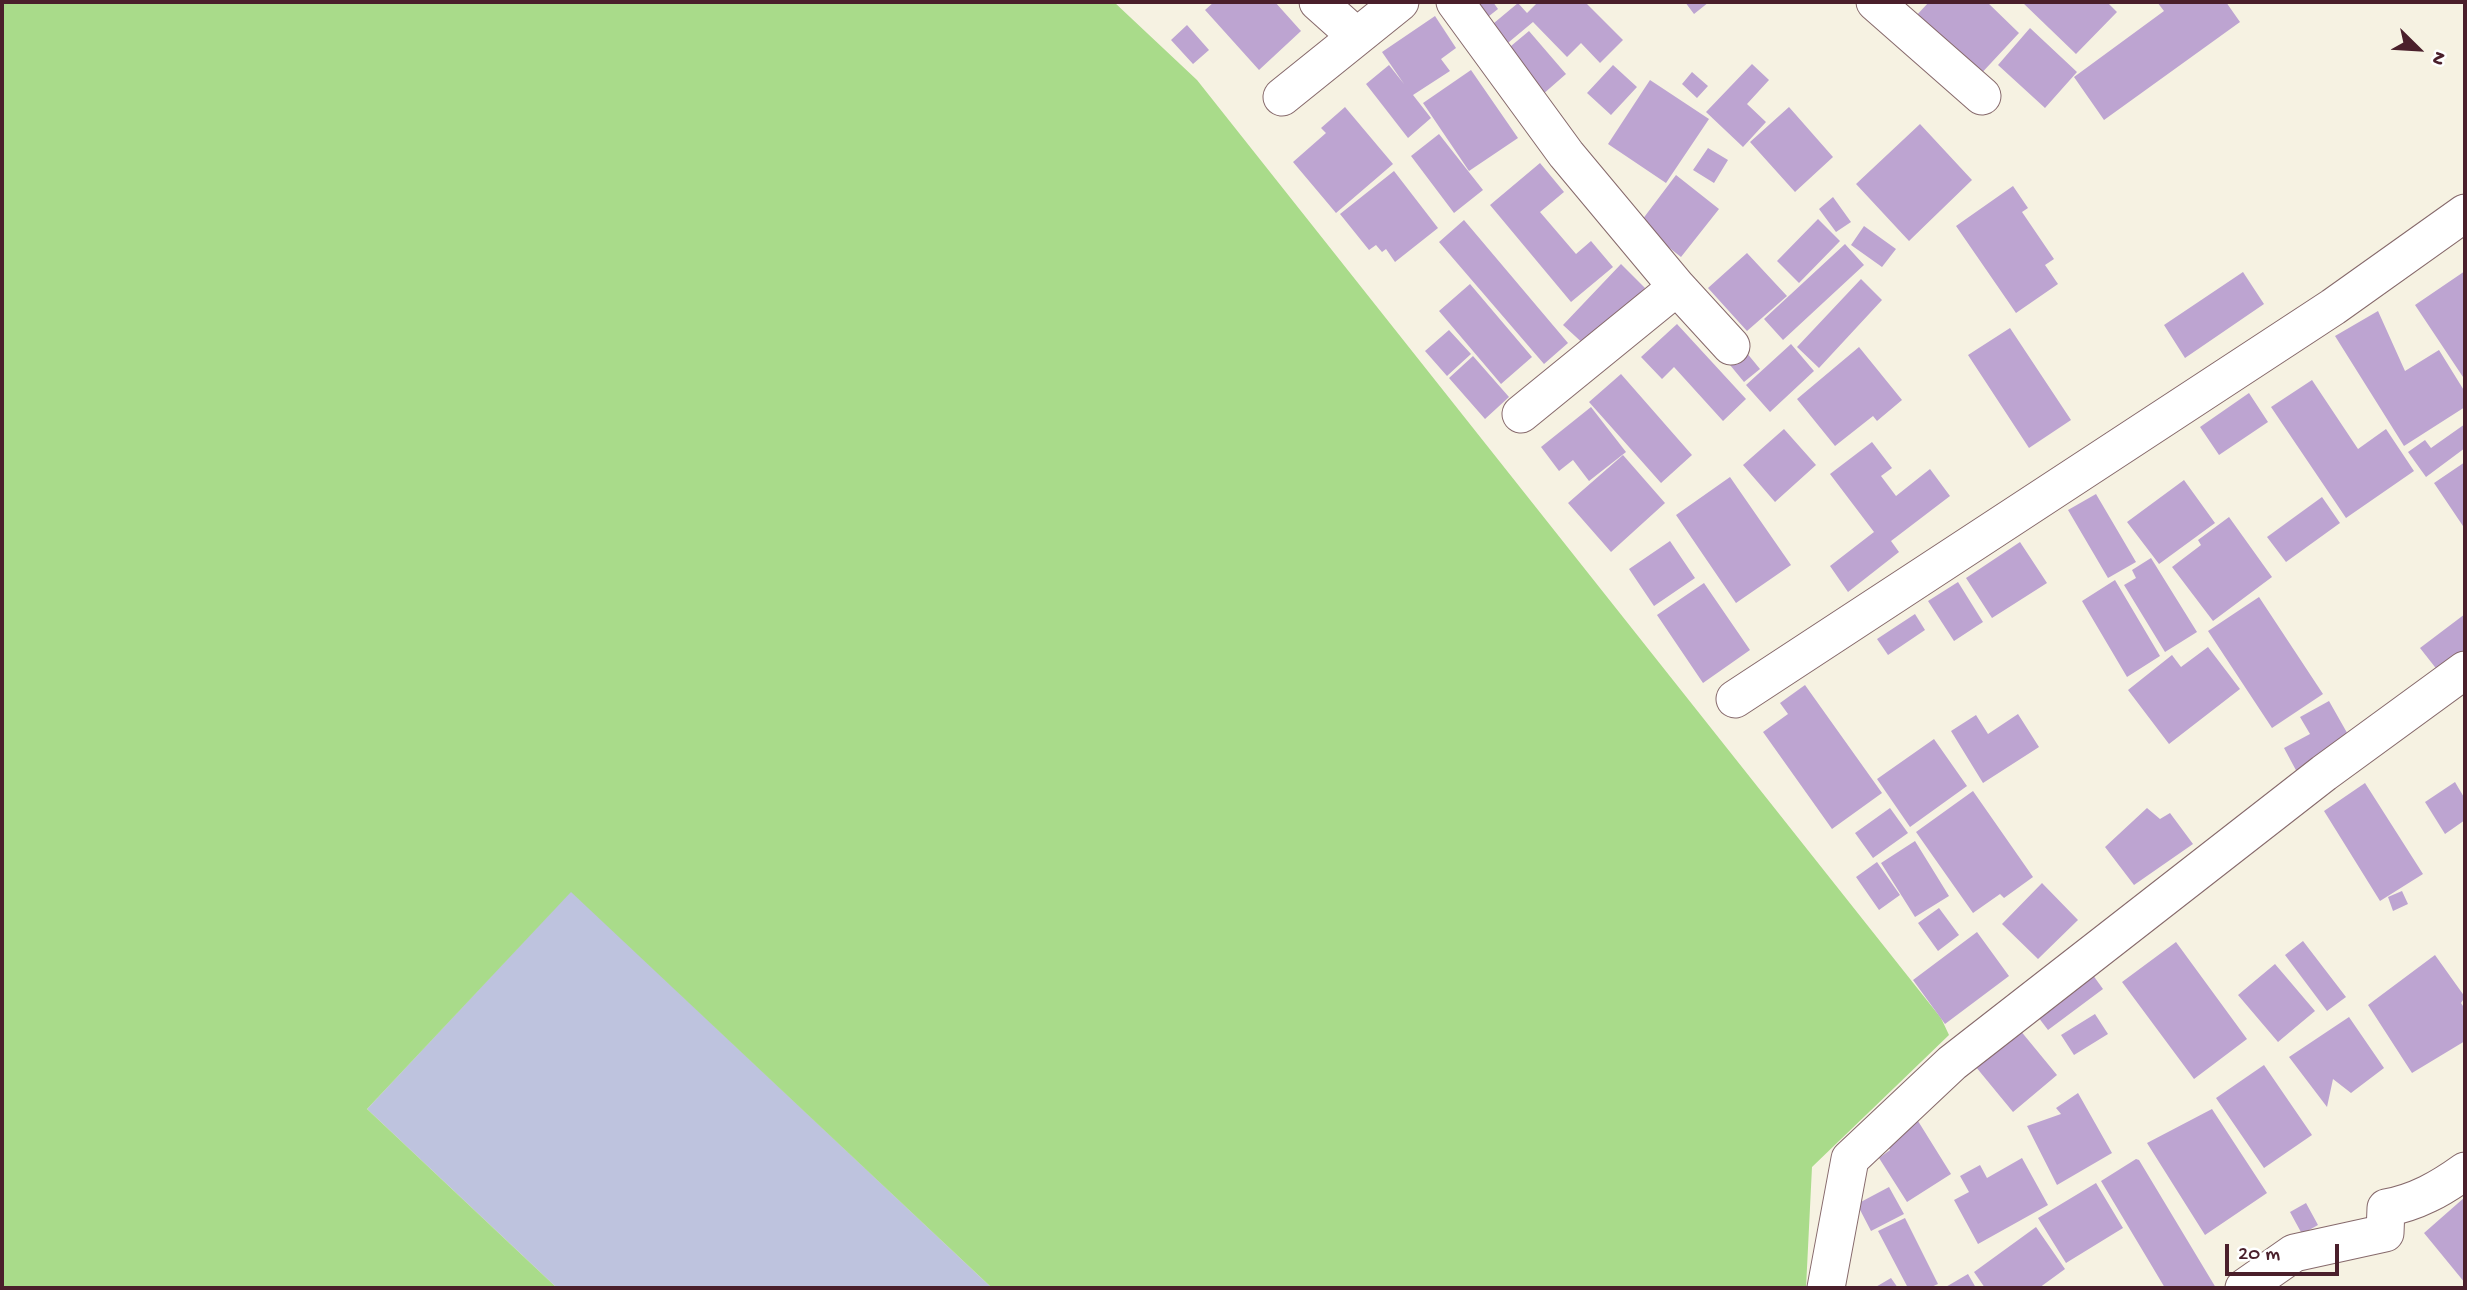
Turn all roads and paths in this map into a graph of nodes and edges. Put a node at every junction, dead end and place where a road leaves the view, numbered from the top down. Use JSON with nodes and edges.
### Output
{"nodes":[{"id":1,"x":1318,"y":2,"type":"edge"},
{"id":2,"x":1400,"y":2,"type":"edge"},
{"id":3,"x":1455,"y":2,"type":"edge"},
{"id":4,"x":1875,"y":2,"type":"edge"},
{"id":5,"x":1356,"y":36,"type":"junction"},
{"id":6,"x":1982,"y":96,"type":"dead end"},
{"id":7,"x":1282,"y":97,"type":"dead end"},
{"id":8,"x":2465,"y":213,"type":"edge"},
{"id":9,"x":1677,"y":287,"type":"junction"},
{"id":10,"x":1731,"y":346,"type":"dead end"},
{"id":11,"x":1521,"y":414,"type":"dead end"},
{"id":12,"x":2465,"y":670,"type":"edge"},
{"id":13,"x":1735,"y":699,"type":"dead end"},
{"id":14,"x":2465,"y":1171,"type":"edge"},
{"id":15,"x":1826,"y":1288,"type":"edge"},
{"id":16,"x":2244,"y":1288,"type":"edge"}],
"edges":[{"from":1,"to":5,"type":"street"},
{"from":2,"to":5,"type":"street"},
{"from":3,"to":9,"type":"street"},
{"from":4,"to":6,"type":"street"},
{"from":5,"to":7,"type":"street"},
{"from":8,"to":13,"type":"street"},
{"from":9,"to":10,"type":"street"},
{"from":9,"to":11,"type":"street"},
{"from":12,"to":15,"type":"street"},
{"from":14,"to":16,"type":"street"}]}
